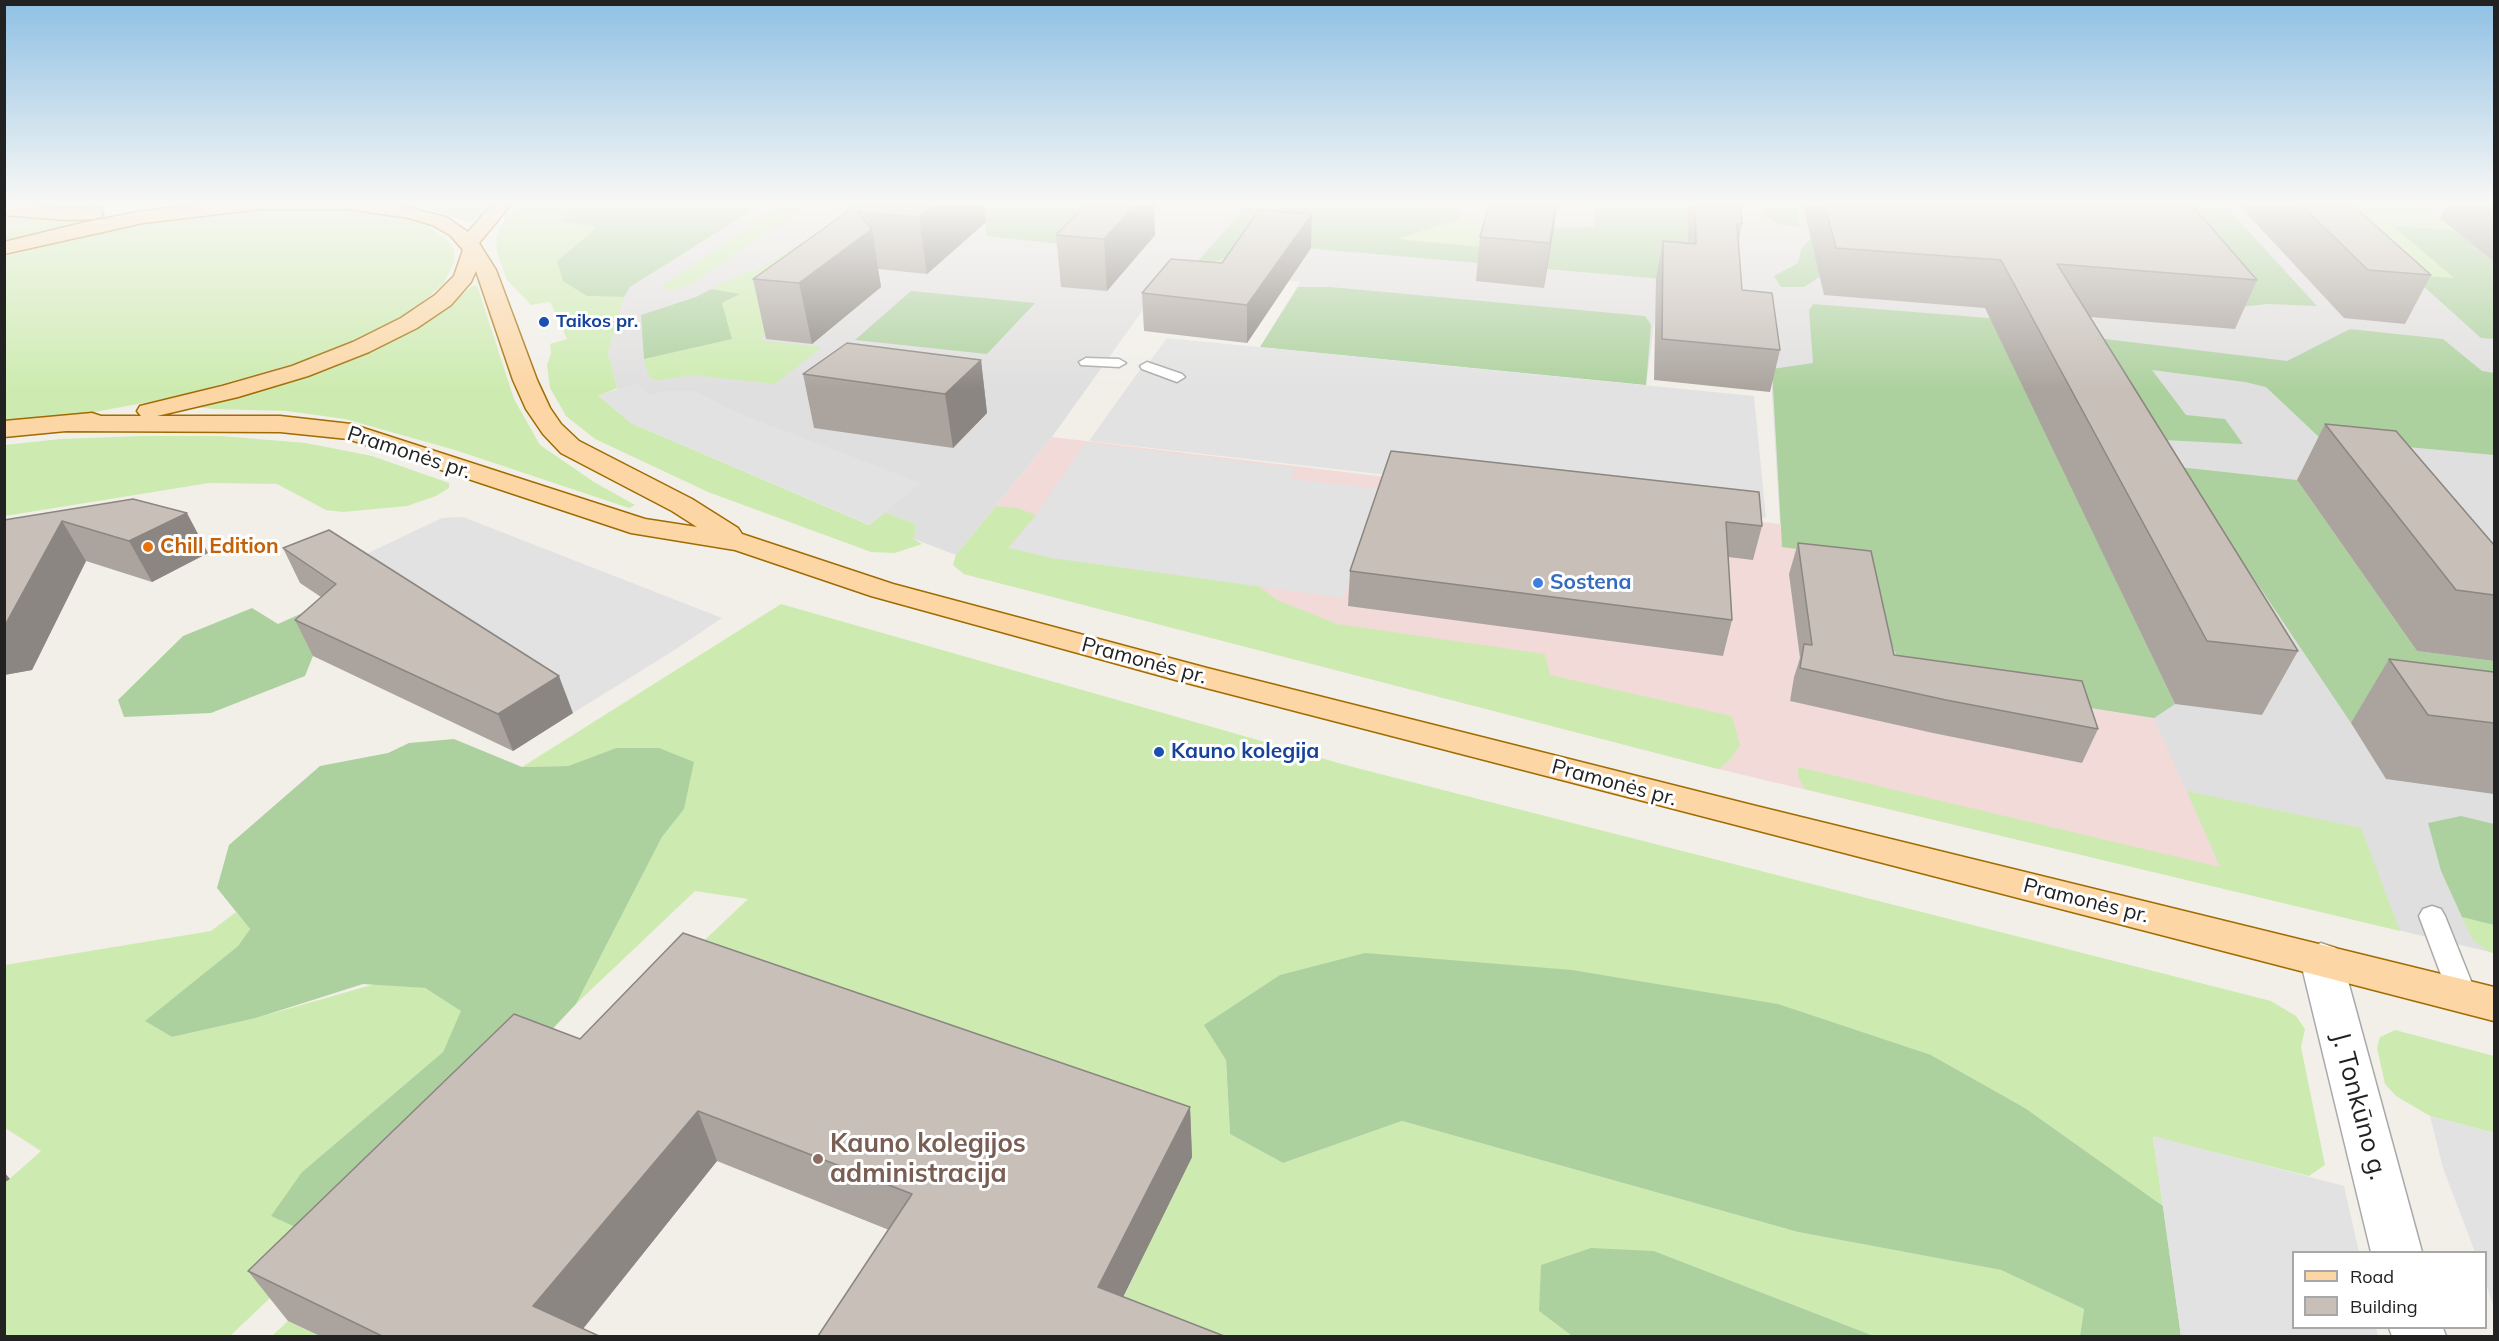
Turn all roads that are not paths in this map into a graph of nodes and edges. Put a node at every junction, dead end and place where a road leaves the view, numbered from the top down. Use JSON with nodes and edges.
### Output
{"nodes":[{"id":1,"x":467,"y":265,"type":"edge"},
{"id":2,"x":482,"y":265,"type":"edge"},
{"id":3,"x":1086,"y":362,"type":"dead end"},
{"id":4,"x":1119,"y":363,"type":"dead end"},
{"id":5,"x":1147,"y":366,"type":"dead end"},
{"id":6,"x":1177,"y":376,"type":"dead end"},
{"id":7,"x":69,"y":424,"type":"junction"},
{"id":8,"x":163,"y":425,"type":"junction"},
{"id":9,"x":4,"y":429,"type":"edge"},
{"id":10,"x":4,"y":440,"type":"edge"},
{"id":11,"x":740,"y":542,"type":"junction"},
{"id":12,"x":2432,"y":916,"type":"dead end"},
{"id":13,"x":2321,"y":960,"type":"junction"},
{"id":14,"x":2479,"y":1000,"type":"edge"},
{"id":15,"x":2397,"y":1251,"type":"edge"}],
"edges":[{"from":1,"to":7,"type":"main road"},
{"from":2,"to":11,"type":"main road","name":"Pramonės pr."},
{"from":3,"to":4,"type":"lane"},
{"from":5,"to":6,"type":"lane"},
{"from":7,"to":8,"type":"main road","name":"Pramonės pr."},
{"from":7,"to":9,"type":"main road"},
{"from":8,"to":10,"type":"main road"},
{"from":8,"to":11,"type":"main road","name":"Pramonės pr."},
{"from":11,"to":13,"type":"main road","name":"Pramonės pr."},
{"from":12,"to":14,"type":"lane"},
{"from":13,"to":14,"type":"main road","name":"Pramonės pr."},
{"from":13,"to":15,"type":"street","name":"J. Tonkūno g."}]}
